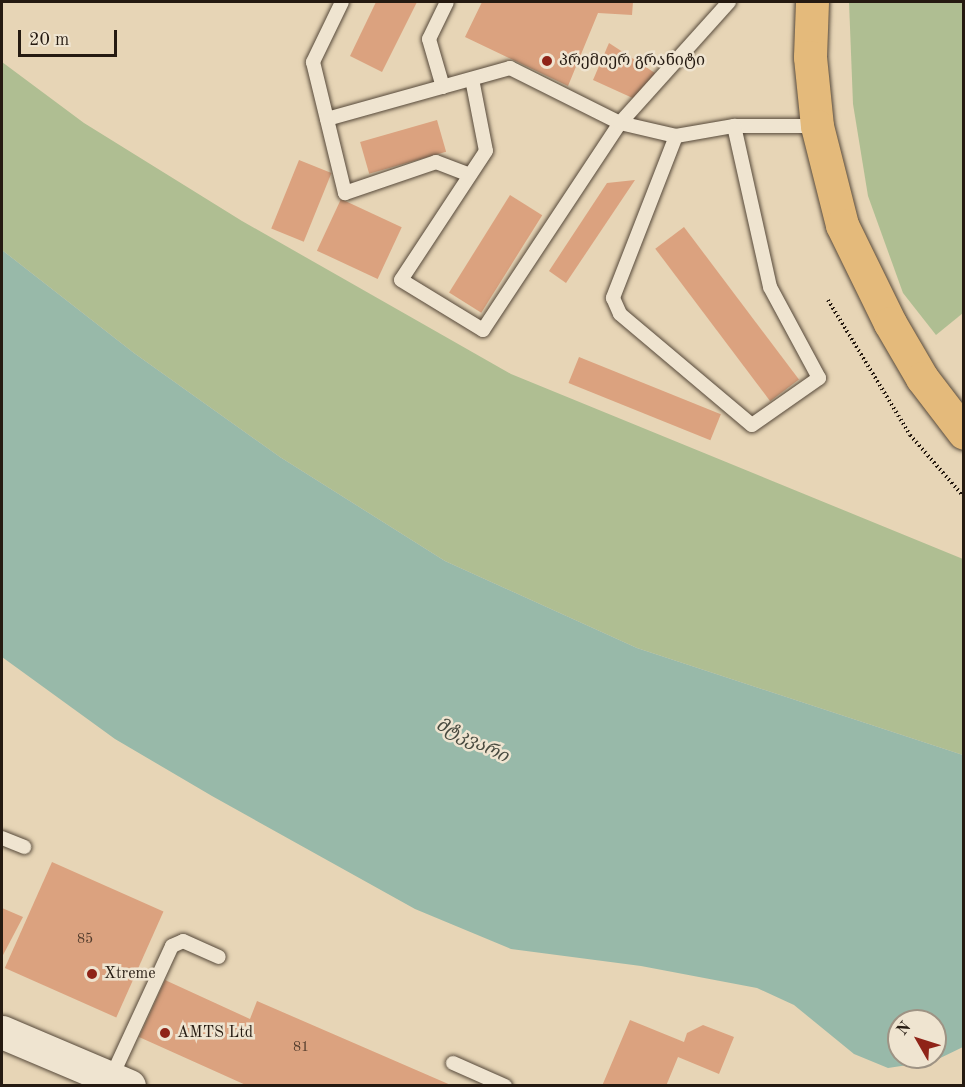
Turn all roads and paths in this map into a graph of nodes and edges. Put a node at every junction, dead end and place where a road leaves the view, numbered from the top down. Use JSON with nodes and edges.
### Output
{"nodes":[{"id":1,"x":342,"y":2,"type":"edge"},
{"id":2,"x":447,"y":2,"type":"edge"},
{"id":3,"x":729,"y":2,"type":"edge"},
{"id":4,"x":812,"y":2,"type":"edge"},
{"id":5,"x":472,"y":79,"type":"junction"},
{"id":6,"x":443,"y":87,"type":"junction"},
{"id":7,"x":327,"y":119,"type":"junction"},
{"id":8,"x":620,"y":123,"type":"junction"},
{"id":9,"x":734,"y":126,"type":"junction"},
{"id":10,"x":818,"y":126,"type":"junction"},
{"id":11,"x":676,"y":136,"type":"junction"},
{"id":12,"x":470,"y":176,"type":"junction"},
{"id":13,"x":828,"y":300,"type":"dead end"},
{"id":14,"x":963,"y":433,"type":"edge"},
{"id":15,"x":963,"y":497,"type":"edge"},
{"id":16,"x":2,"y":838,"type":"edge"},
{"id":17,"x":24,"y":847,"type":"dead end"},
{"id":18,"x":219,"y":957,"type":"dead end"},
{"id":19,"x":2,"y":1032,"type":"edge"},
{"id":20,"x":453,"y":1063,"type":"dead end"},
{"id":21,"x":120,"y":1082,"type":"edge"},
{"id":22,"x":505,"y":1086,"type":"edge"}],
"edges":[{"from":1,"to":7,"type":"lane"},
{"from":2,"to":6,"type":"lane"},
{"from":3,"to":8,"type":"lane"},
{"from":4,"to":10,"type":"main road"},
{"from":5,"to":6,"type":"lane"},
{"from":5,"to":8,"type":"lane"},
{"from":5,"to":12,"type":"lane"},
{"from":6,"to":7,"type":"lane"},
{"from":7,"to":12,"type":"lane"},
{"from":8,"to":11,"type":"lane"},
{"from":8,"to":12,"type":"lane"},
{"from":9,"to":10,"type":"lane"},
{"from":9,"to":11,"type":"lane"},
{"from":9,"to":11,"type":"lane"},
{"from":10,"to":14,"type":"main road"},
{"from":13,"to":15,"type":"path"},
{"from":16,"to":17,"type":"lane"},
{"from":18,"to":21,"type":"lane"},
{"from":19,"to":21,"type":"main road"},
{"from":20,"to":22,"type":"lane"}]}
